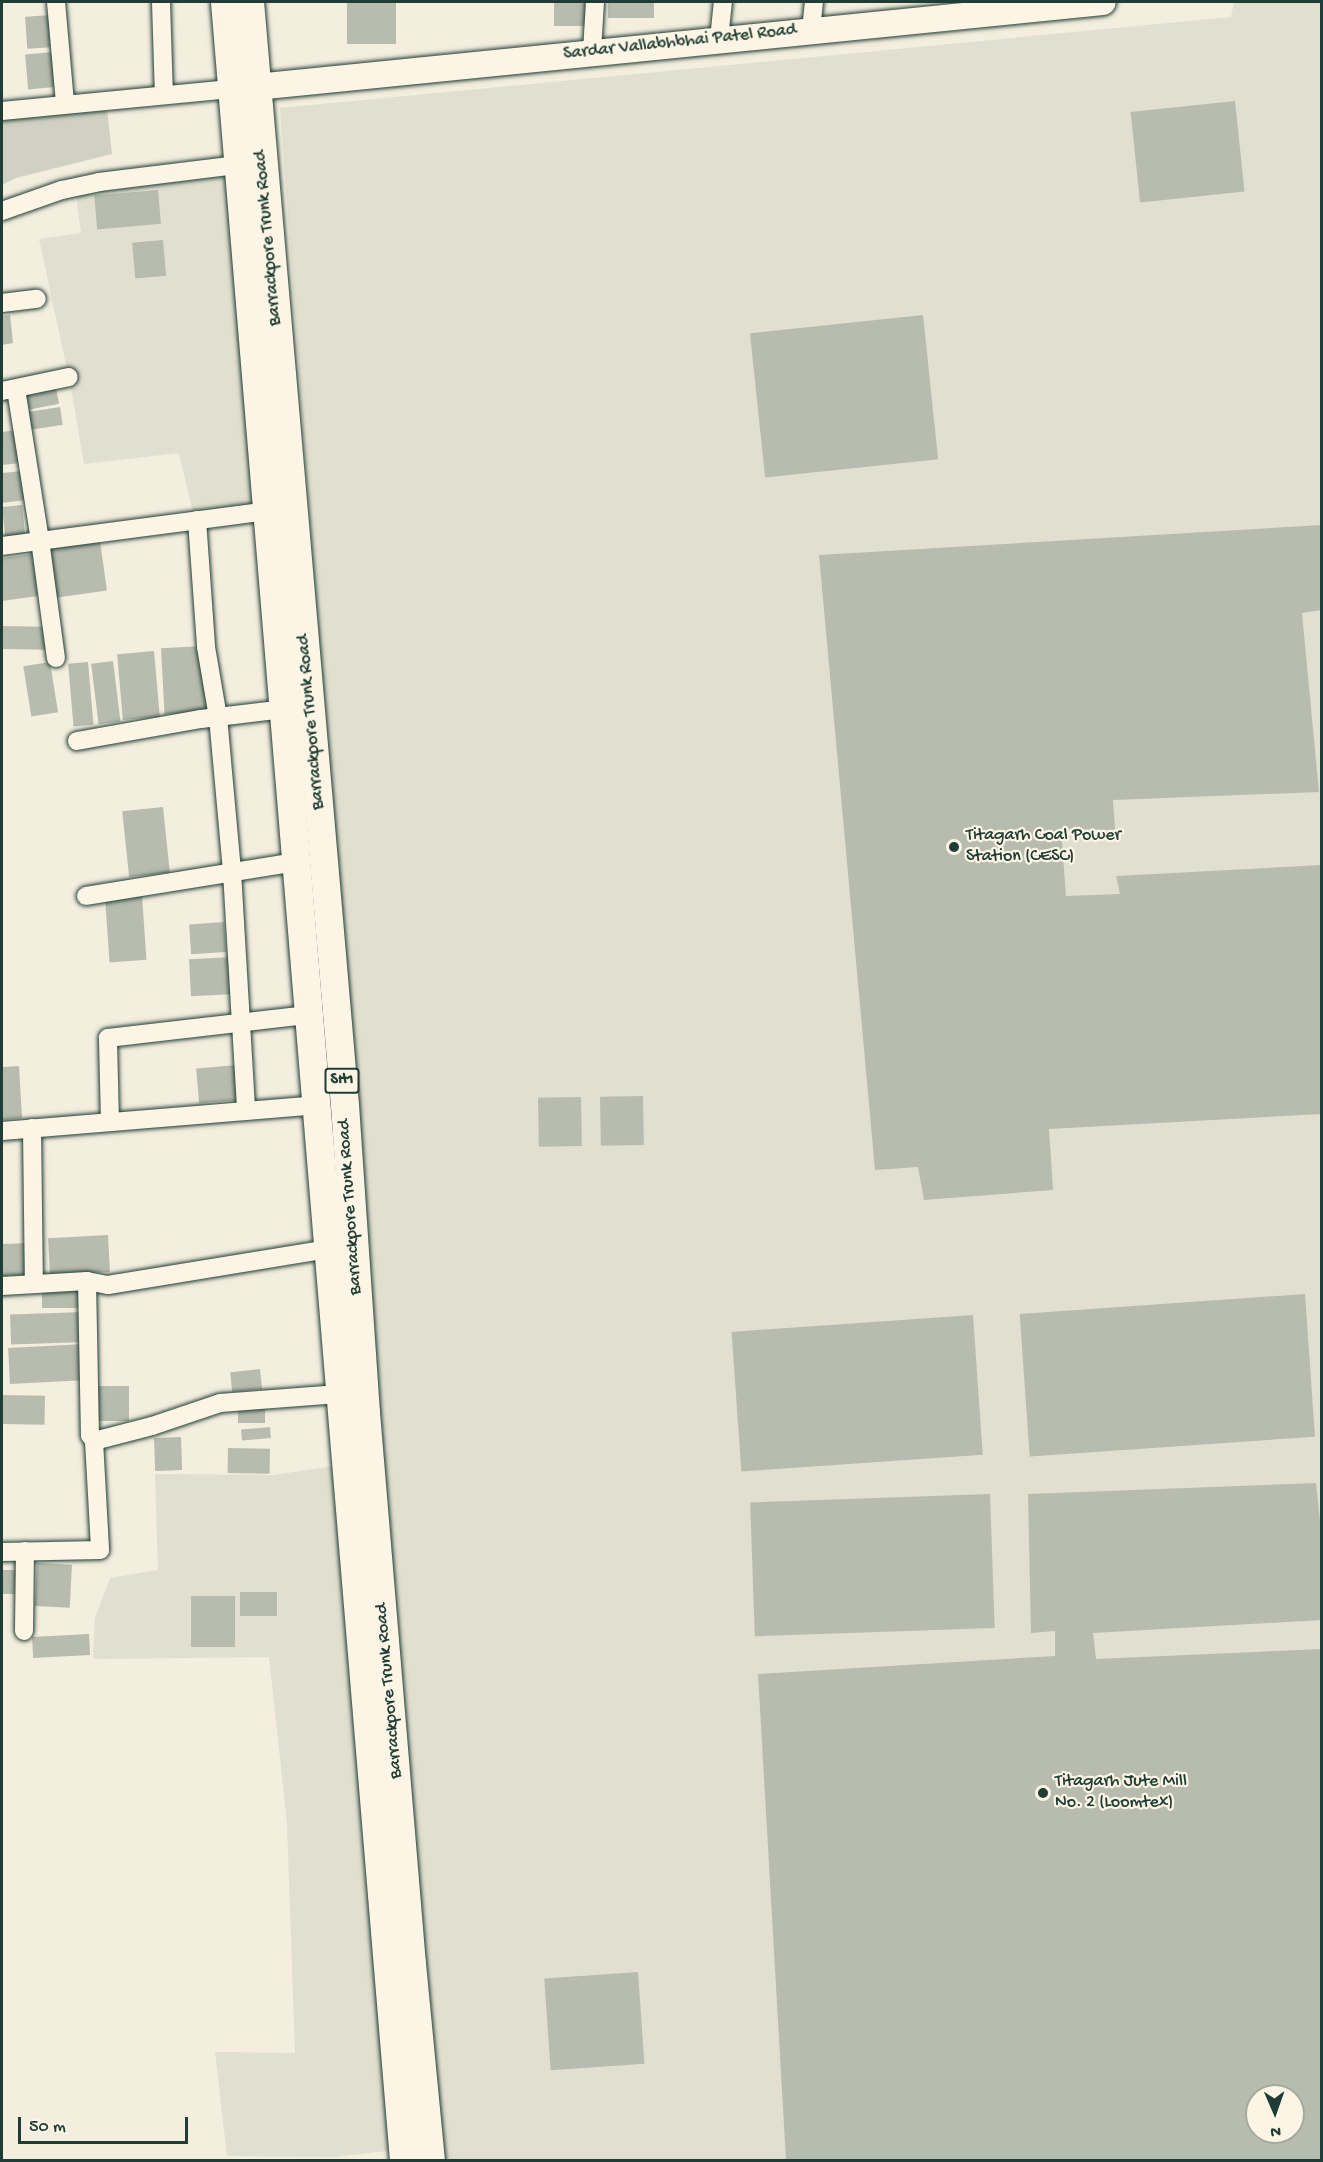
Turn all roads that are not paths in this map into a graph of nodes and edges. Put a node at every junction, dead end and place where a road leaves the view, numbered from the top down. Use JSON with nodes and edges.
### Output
{"nodes":[{"id":1,"x":56,"y":2,"type":"edge"},
{"id":2,"x":161,"y":2,"type":"edge"},
{"id":3,"x":225,"y":2,"type":"edge"},
{"id":4,"x":250,"y":2,"type":"edge"},
{"id":5,"x":595,"y":2,"type":"edge"},
{"id":6,"x":723,"y":2,"type":"edge"},
{"id":7,"x":814,"y":2,"type":"edge"},
{"id":8,"x":1103,"y":2,"type":"edge"},
{"id":9,"x":811,"y":30,"type":"junction"},
{"id":10,"x":719,"y":39,"type":"junction"},
{"id":11,"x":592,"y":51,"type":"junction"},
{"id":12,"x":244,"y":88,"type":"junction"},
{"id":13,"x":164,"y":95,"type":"junction"},
{"id":14,"x":65,"y":104,"type":"junction"},
{"id":15,"x":2,"y":111,"type":"edge"},
{"id":16,"x":238,"y":165,"type":"junction"},
{"id":17,"x":2,"y":210,"type":"edge"},
{"id":18,"x":37,"y":299,"type":"dead end"},
{"id":19,"x":2,"y":303,"type":"edge"},
{"id":20,"x":69,"y":377,"type":"dead end"},
{"id":21,"x":9,"y":390,"type":"edge"},
{"id":22,"x":268,"y":511,"type":"junction"},
{"id":23,"x":197,"y":520,"type":"junction"},
{"id":24,"x":40,"y":540,"type":"junction"},
{"id":25,"x":2,"y":546,"type":"edge"},
{"id":26,"x":56,"y":658,"type":"dead end"},
{"id":27,"x":285,"y":709,"type":"junction"},
{"id":28,"x":218,"y":717,"type":"junction"},
{"id":29,"x":77,"y":741,"type":"dead end"},
{"id":30,"x":296,"y":862,"type":"junction"},
{"id":31,"x":231,"y":872,"type":"junction"},
{"id":32,"x":86,"y":896,"type":"dead end"},
{"id":33,"x":308,"y":1015,"type":"junction"},
{"id":34,"x":239,"y":1023,"type":"junction"},
{"id":35,"x":316,"y":1105,"type":"junction"},
{"id":36,"x":246,"y":1111,"type":"junction"},
{"id":37,"x":110,"y":1122,"type":"junction"},
{"id":38,"x":32,"y":1128,"type":"junction"},
{"id":39,"x":2,"y":1131,"type":"edge"},
{"id":40,"x":329,"y":1249,"type":"junction"},
{"id":41,"x":87,"y":1281,"type":"junction"},
{"id":42,"x":34,"y":1283,"type":"junction"},
{"id":43,"x":2,"y":1287,"type":"edge"},
{"id":44,"x":339,"y":1394,"type":"junction"},
{"id":45,"x":94,"y":1441,"type":"junction"},
{"id":46,"x":25,"y":1551,"type":"junction"},
{"id":47,"x":2,"y":1552,"type":"edge"},
{"id":48,"x":24,"y":1631,"type":"dead end"},
{"id":49,"x":404,"y":2160,"type":"edge"},
{"id":50,"x":431,"y":2160,"type":"edge"}],
"edges":[{"from":1,"to":14,"type":"street"},
{"from":2,"to":13,"type":"street"},
{"from":3,"to":12,"type":"main road","name":"Barrackpore Trunk Road","number":"SH1"},
{"from":4,"to":12,"type":"main road","name":"Barrackpore Trunk Road","number":"SH1"},
{"from":5,"to":11,"type":"street"},
{"from":6,"to":10,"type":"street"},
{"from":7,"to":9,"type":"street"},
{"from":8,"to":9,"type":"street","name":"Sardar Vallabhbhai Patel Road"},
{"from":9,"to":10,"type":"street","name":"Sardar Vallabhbhai Patel Road"},
{"from":10,"to":11,"type":"street","name":"Sardar Vallabhbhai Patel Road"},
{"from":11,"to":12,"type":"street","name":"Sardar Vallabhbhai Patel Road"},
{"from":12,"to":13,"type":"street"},
{"from":12,"to":16,"type":"main road","name":"Barrackpore Trunk Road","number":"SH1"},
{"from":12,"to":50,"type":"main road","name":"Barrackpore Trunk Road","number":"SH1"},
{"from":13,"to":14,"type":"street"},
{"from":14,"to":15,"type":"street"},
{"from":16,"to":17,"type":"street"},
{"from":16,"to":22,"type":"main road","name":"Barrackpore Trunk Road","number":"SH1"},
{"from":18,"to":19,"type":"street"},
{"from":20,"to":21,"type":"street"},
{"from":21,"to":24,"type":"street"},
{"from":22,"to":23,"type":"street"},
{"from":22,"to":27,"type":"main road","name":"Barrackpore Trunk Road","number":"SH1"},
{"from":23,"to":24,"type":"street"},
{"from":23,"to":28,"type":"street"},
{"from":24,"to":25,"type":"street"},
{"from":24,"to":26,"type":"street"},
{"from":27,"to":28,"type":"street"},
{"from":27,"to":30,"type":"main road","name":"Barrackpore Trunk Road","number":"SH1"},
{"from":28,"to":29,"type":"street"},
{"from":28,"to":31,"type":"street"},
{"from":30,"to":31,"type":"street"},
{"from":30,"to":33,"type":"main road","name":"Barrackpore Trunk Road","number":"SH1"},
{"from":31,"to":32,"type":"street"},
{"from":31,"to":34,"type":"street"},
{"from":33,"to":34,"type":"street"},
{"from":33,"to":35,"type":"main road","name":"Barrackpore Trunk Road","number":"SH1"},
{"from":34,"to":36,"type":"street"},
{"from":34,"to":37,"type":"street"},
{"from":35,"to":36,"type":"street"},
{"from":35,"to":40,"type":"main road","name":"Barrackpore Trunk Road","number":"SH1"},
{"from":36,"to":37,"type":"street"},
{"from":37,"to":38,"type":"street"},
{"from":38,"to":39,"type":"street"},
{"from":38,"to":42,"type":"street"},
{"from":40,"to":41,"type":"street"},
{"from":40,"to":44,"type":"main road","name":"Barrackpore Trunk Road","number":"SH1"},
{"from":41,"to":42,"type":"street"},
{"from":41,"to":45,"type":"street"},
{"from":42,"to":43,"type":"street"},
{"from":44,"to":45,"type":"street"},
{"from":44,"to":49,"type":"main road","name":"Barrackpore Trunk Road","number":"SH1"},
{"from":45,"to":46,"type":"street"},
{"from":46,"to":47,"type":"street"},
{"from":46,"to":48,"type":"street"}]}
